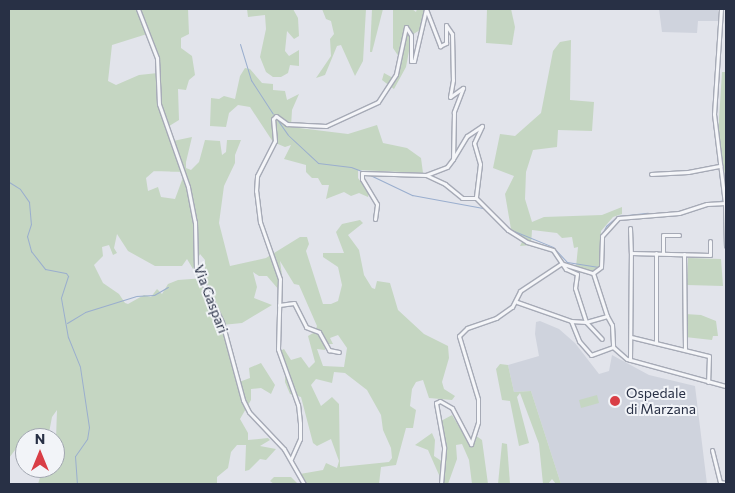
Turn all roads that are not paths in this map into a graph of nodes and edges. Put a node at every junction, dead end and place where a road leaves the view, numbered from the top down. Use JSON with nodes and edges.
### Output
{"nodes":[{"id":1,"x":138,"y":9,"type":"edge"},
{"id":2,"x":721,"y":9,"type":"edge"},
{"id":3,"x":453,"y":159,"type":"junction"},
{"id":4,"x":720,"y":166,"type":"junction"},
{"id":5,"x":651,"y":174,"type":"dead end"},
{"id":6,"x":426,"y":175,"type":"junction"},
{"id":7,"x":476,"y":198,"type":"junction"},
{"id":8,"x":725,"y":203,"type":"edge"},
{"id":9,"x":375,"y":219,"type":"dead end"},
{"id":10,"x":726,"y":219,"type":"edge"},
{"id":11,"x":630,"y":228,"type":"dead end"},
{"id":12,"x":679,"y":235,"type":"dead end"},
{"id":13,"x":710,"y":240,"type":"dead end"},
{"id":14,"x":726,"y":246,"type":"edge"},
{"id":15,"x":631,"y":253,"type":"junction"},
{"id":16,"x":656,"y":253,"type":"junction"},
{"id":17,"x":663,"y":253,"type":"junction"},
{"id":18,"x":684,"y":254,"type":"junction"},
{"id":19,"x":562,"y":263,"type":"junction"},
{"id":20,"x":593,"y":273,"type":"junction"},
{"id":21,"x":517,"y":302,"type":"junction"},
{"id":22,"x":279,"y":305,"type":"junction"},
{"id":23,"x":607,"y":316,"type":"junction"},
{"id":24,"x":571,"y":321,"type":"junction"},
{"id":25,"x":586,"y":322,"type":"junction"},
{"id":26,"x":630,"y":337,"type":"junction"},
{"id":27,"x":602,"y":339,"type":"dead end"},
{"id":28,"x":656,"y":343,"type":"junction"},
{"id":29,"x":613,"y":347,"type":"junction"},
{"id":30,"x":685,"y":350,"type":"junction"},
{"id":31,"x":339,"y":352,"type":"dead end"},
{"id":32,"x":630,"y":361,"type":"junction"},
{"id":33,"x":708,"y":382,"type":"junction"},
{"id":34,"x":726,"y":386,"type":"edge"},
{"id":35,"x":712,"y":450,"type":"dead end"},
{"id":36,"x":290,"y":460,"type":"junction"},
{"id":37,"x":725,"y":482,"type":"edge"},
{"id":38,"x":304,"y":484,"type":"edge"},
{"id":39,"x":441,"y":484,"type":"edge"},
{"id":40,"x":717,"y":484,"type":"edge"}],
"edges":[{"from":1,"to":36,"type":"street","name":"Via Gaspari"},
{"from":2,"to":4,"type":"street"},
{"from":3,"to":6,"type":"street"},
{"from":3,"to":7,"type":"street"},
{"from":3,"to":22,"type":"street"},
{"from":4,"to":5,"type":"street"},
{"from":4,"to":8,"type":"street"},
{"from":6,"to":7,"type":"street"},
{"from":6,"to":9,"type":"street"},
{"from":7,"to":19,"type":"street"},
{"from":8,"to":10,"type":"street"},
{"from":8,"to":20,"type":"street"},
{"from":10,"to":14,"type":"street"},
{"from":11,"to":15,"type":"street"},
{"from":12,"to":17,"type":"street"},
{"from":13,"to":18,"type":"street"},
{"from":15,"to":16,"type":"street"},
{"from":15,"to":26,"type":"street"},
{"from":16,"to":17,"type":"street"},
{"from":16,"to":28,"type":"street"},
{"from":17,"to":18,"type":"street"},
{"from":18,"to":30,"type":"street"},
{"from":19,"to":20,"type":"street"},
{"from":19,"to":21,"type":"street"},
{"from":19,"to":25,"type":"street"},
{"from":20,"to":23,"type":"street"},
{"from":21,"to":24,"type":"street"},
{"from":21,"to":39,"type":"street"},
{"from":22,"to":31,"type":"street"},
{"from":22,"to":36,"type":"street"},
{"from":23,"to":25,"type":"street"},
{"from":23,"to":29,"type":"street"},
{"from":24,"to":25,"type":"street"},
{"from":24,"to":29,"type":"street"},
{"from":25,"to":27,"type":"street"},
{"from":26,"to":28,"type":"street"},
{"from":26,"to":32,"type":"street"},
{"from":28,"to":30,"type":"street"},
{"from":29,"to":32,"type":"street"},
{"from":30,"to":33,"type":"street"},
{"from":32,"to":33,"type":"street"},
{"from":33,"to":34,"type":"street"},
{"from":35,"to":37,"type":"street"},
{"from":36,"to":38,"type":"street","name":"Via Gaspari"},
{"from":37,"to":40,"type":"street"}]}
